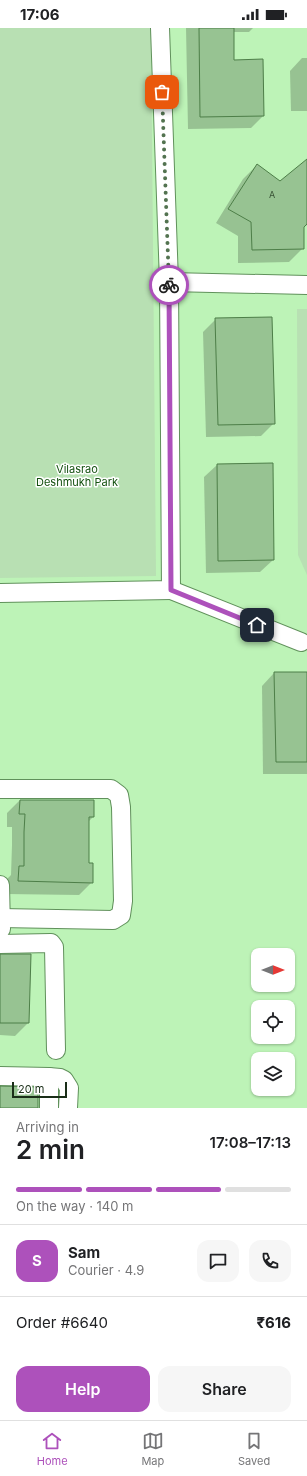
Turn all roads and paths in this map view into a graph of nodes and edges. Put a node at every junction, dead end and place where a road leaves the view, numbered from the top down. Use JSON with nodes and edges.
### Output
{"nodes":[{"id":1,"x":160,"y":28,"type":"edge"},
{"id":2,"x":169,"y":282,"type":"junction"},
{"id":3,"x":307,"y":285,"type":"edge"},
{"id":4,"x":171,"y":590,"type":"junction"},
{"id":5,"x":0,"y":593,"type":"edge"},
{"id":6,"x":300,"y":642,"type":"dead end"},
{"id":7,"x":0,"y":789,"type":"edge"},
{"id":8,"x":0,"y":885,"type":"edge"},
{"id":9,"x":0,"y":918,"type":"edge"},
{"id":10,"x":1,"y":944,"type":"edge"},
{"id":11,"x":56,"y":1050,"type":"dead end"},
{"id":12,"x":0,"y":1076,"type":"edge"},
{"id":13,"x":50,"y":1077,"type":"junction"},
{"id":14,"x":49,"y":1108,"type":"edge"},
{"id":15,"x":68,"y":1108,"type":"edge"}],
"edges":[{"from":1,"to":2,"type":"street"},
{"from":2,"to":3,"type":"street"},
{"from":2,"to":4,"type":"street"},
{"from":4,"to":5,"type":"street"},
{"from":4,"to":6,"type":"street"},
{"from":7,"to":9,"type":"street"},
{"from":8,"to":9,"type":"street"},
{"from":9,"to":10,"type":"street"},
{"from":10,"to":11,"type":"street"},
{"from":12,"to":13,"type":"street"},
{"from":13,"to":14,"type":"street"},
{"from":13,"to":15,"type":"street"}]}
